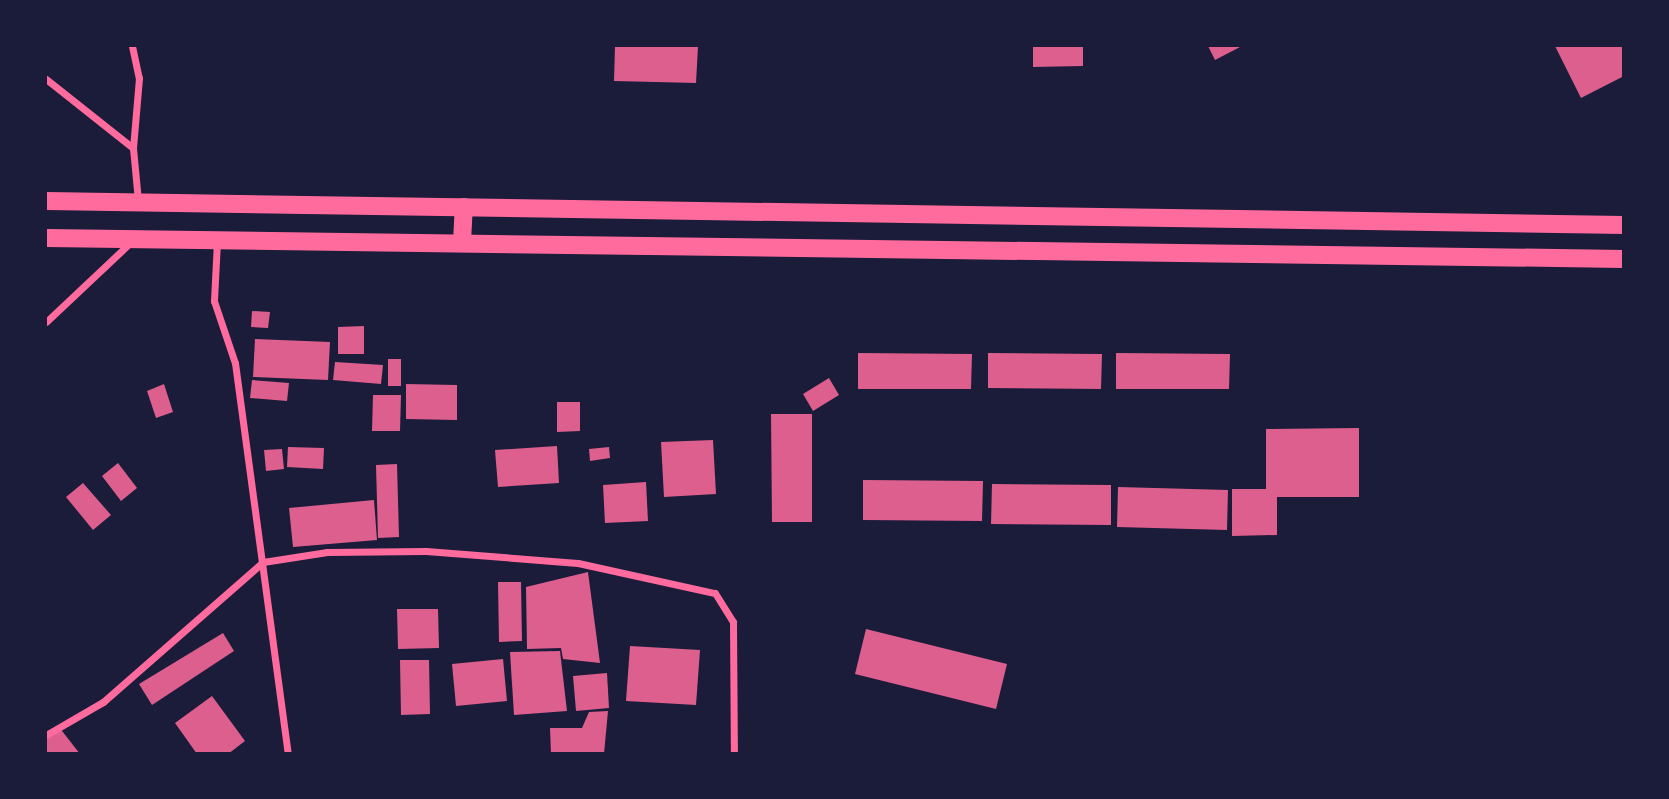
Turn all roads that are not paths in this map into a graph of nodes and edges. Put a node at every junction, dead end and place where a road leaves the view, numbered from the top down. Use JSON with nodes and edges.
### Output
{"nodes":[{"id":1,"x":132,"y":46,"type":"edge"},
{"id":2,"x":46,"y":79,"type":"edge"},
{"id":3,"x":133,"y":148,"type":"junction"},
{"id":4,"x":46,"y":201,"type":"edge"},
{"id":5,"x":138,"y":202,"type":"junction"},
{"id":6,"x":464,"y":207,"type":"junction"},
{"id":7,"x":1378,"y":223,"type":"junction"},
{"id":8,"x":1623,"y":225,"type":"edge"},
{"id":9,"x":46,"y":238,"type":"edge"},
{"id":10,"x":134,"y":240,"type":"junction"},
{"id":11,"x":217,"y":240,"type":"junction"},
{"id":12,"x":461,"y":242,"type":"junction"},
{"id":13,"x":1378,"y":256,"type":"junction"},
{"id":14,"x":1623,"y":259,"type":"edge"},
{"id":15,"x":46,"y":322,"type":"edge"},
{"id":16,"x":263,"y":562,"type":"junction"},
{"id":17,"x":46,"y":735,"type":"edge"},
{"id":18,"x":288,"y":754,"type":"edge"},
{"id":19,"x":734,"y":754,"type":"edge"}],
"edges":[{"from":1,"to":3,"type":"street"},
{"from":2,"to":3,"type":"street"},
{"from":3,"to":5,"type":"street"},
{"from":4,"to":5,"type":"main road"},
{"from":5,"to":6,"type":"main road"},
{"from":6,"to":7,"type":"main road"},
{"from":6,"to":12,"type":"main road"},
{"from":7,"to":8,"type":"main road"},
{"from":7,"to":13,"type":"main road"},
{"from":9,"to":10,"type":"main road"},
{"from":10,"to":11,"type":"main road"},
{"from":10,"to":15,"type":"street"},
{"from":11,"to":12,"type":"main road"},
{"from":11,"to":16,"type":"street"},
{"from":12,"to":13,"type":"main road"},
{"from":13,"to":14,"type":"main road"},
{"from":16,"to":17,"type":"street"},
{"from":16,"to":18,"type":"street"},
{"from":16,"to":19,"type":"street"}]}
